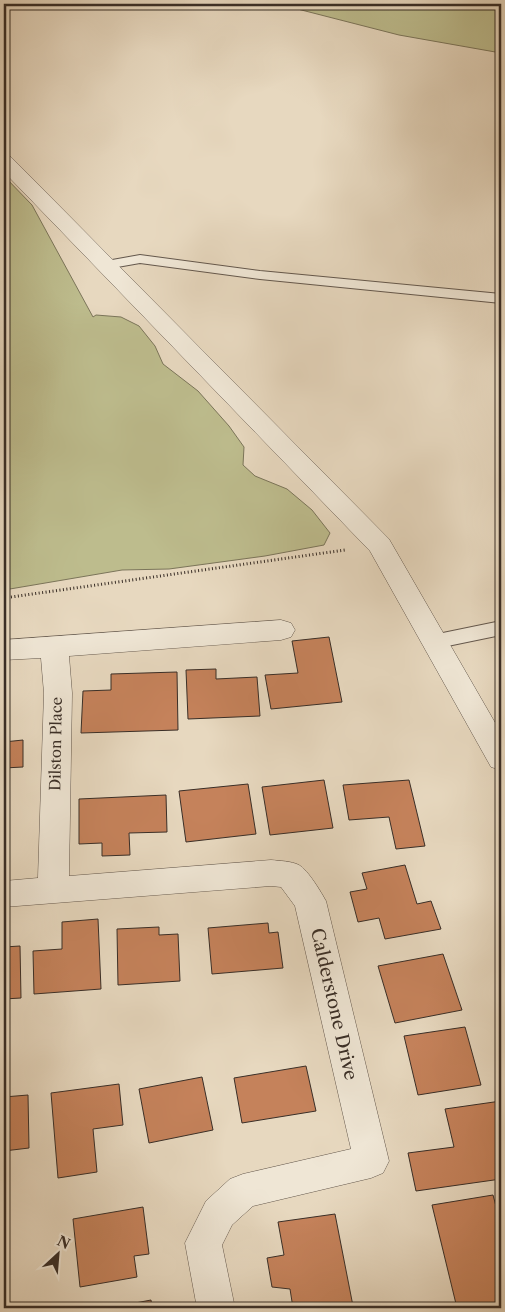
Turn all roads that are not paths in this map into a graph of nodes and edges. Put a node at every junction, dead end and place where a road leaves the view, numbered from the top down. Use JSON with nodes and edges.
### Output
{"nodes":[{"id":1,"x":4,"y":160,"type":"edge"},
{"id":2,"x":106,"y":265,"type":"junction"},
{"id":3,"x":501,"y":299,"type":"edge"},
{"id":4,"x":501,"y":628,"type":"edge"},
{"id":5,"x":281,"y":630,"type":"dead end"},
{"id":6,"x":433,"y":642,"type":"junction"},
{"id":7,"x":54,"y":647,"type":"junction"},
{"id":8,"x":4,"y":650,"type":"edge"},
{"id":9,"x":501,"y":759,"type":"edge"},
{"id":10,"x":53,"y":890,"type":"junction"},
{"id":11,"x":4,"y":894,"type":"edge"},
{"id":12,"x":216,"y":1308,"type":"edge"}],
"edges":[{"from":1,"to":2,"type":"street"},
{"from":2,"to":3,"type":"lane"},
{"from":2,"to":6,"type":"street"},
{"from":4,"to":6,"type":"lane"},
{"from":5,"to":7,"type":"street"},
{"from":6,"to":9,"type":"street"},
{"from":7,"to":8,"type":"street"},
{"from":7,"to":10,"type":"street","name":"Dilston Place"},
{"from":10,"to":11,"type":"street","name":"Calderstone Drive"},
{"from":10,"to":12,"type":"street","name":"Calderstone Drive"}]}
